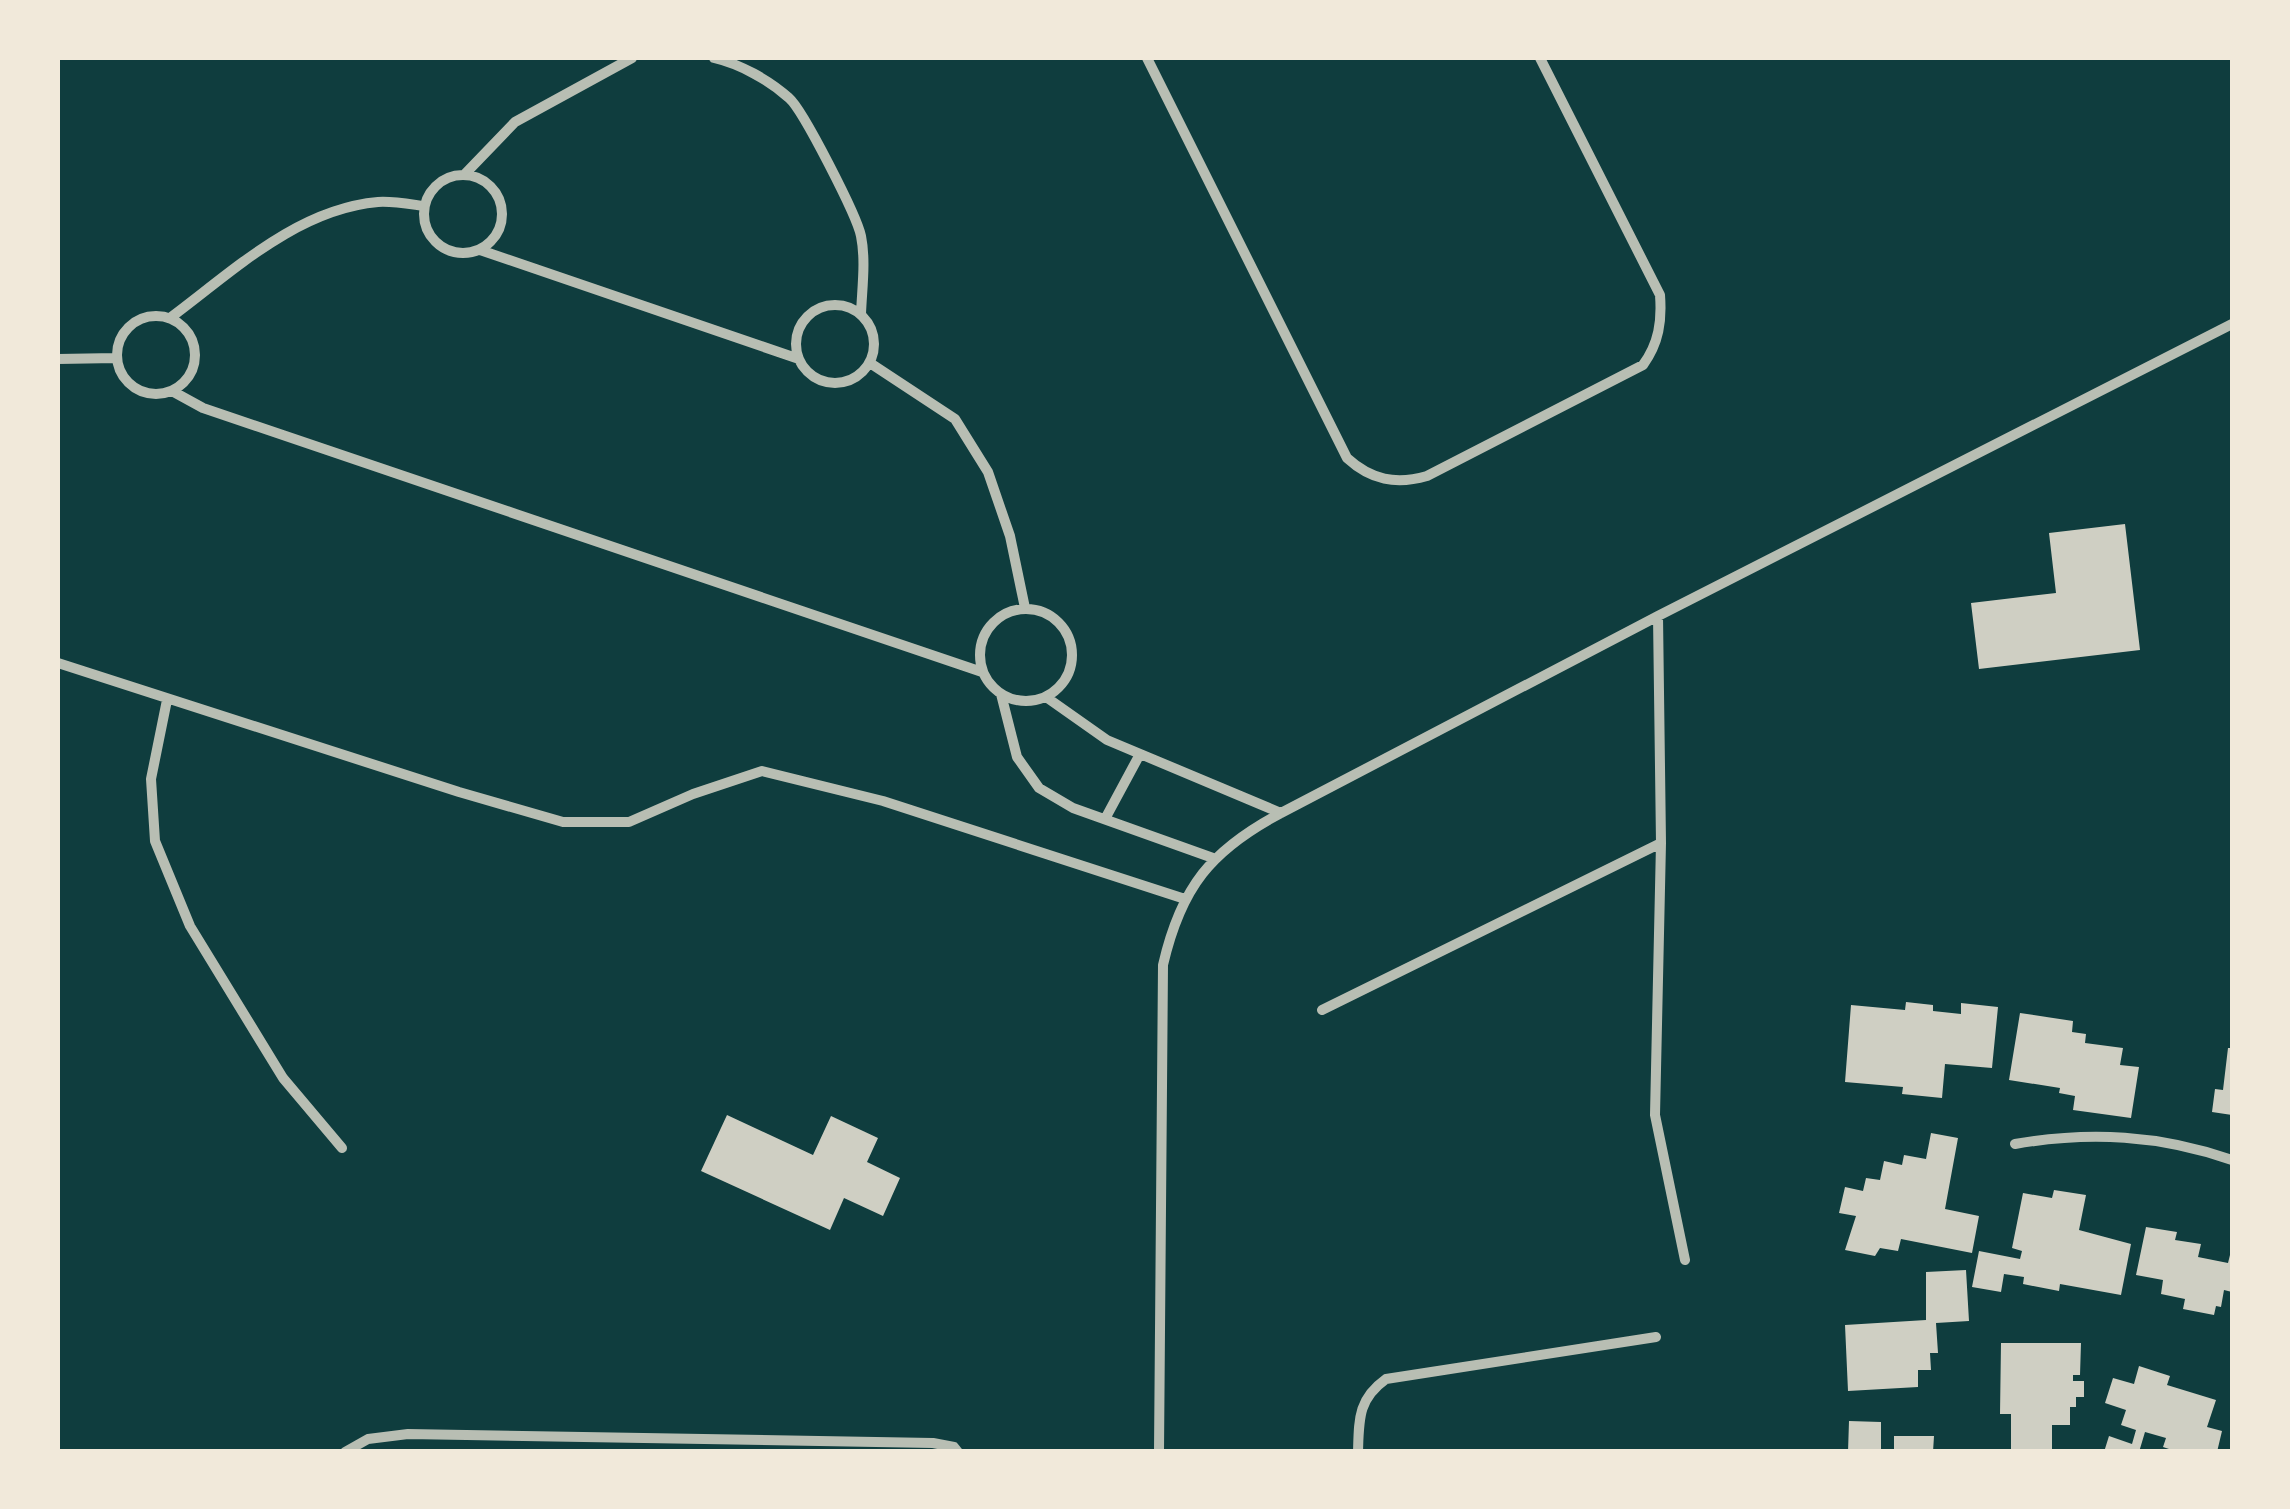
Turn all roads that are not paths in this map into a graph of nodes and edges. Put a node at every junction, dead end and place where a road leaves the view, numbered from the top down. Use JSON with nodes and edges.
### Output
{"nodes":[{"id":1,"x":632,"y":58,"type":"edge"},
{"id":2,"x":714,"y":58,"type":"edge"},
{"id":3,"x":1146,"y":58,"type":"edge"},
{"id":4,"x":1540,"y":58,"type":"edge"},
{"id":5,"x":464,"y":175,"type":"junction"},
{"id":6,"x":424,"y":206,"type":"junction"},
{"id":7,"x":480,"y":250,"type":"junction"},
{"id":8,"x":861,"y":314,"type":"junction"},
{"id":9,"x":170,"y":318,"type":"junction"},
{"id":10,"x":2232,"y":324,"type":"edge"},
{"id":11,"x":116,"y":358,"type":"junction"},
{"id":12,"x":58,"y":359,"type":"edge"},
{"id":13,"x":799,"y":360,"type":"junction"},
{"id":14,"x":870,"y":364,"type":"junction"},
{"id":15,"x":172,"y":391,"type":"junction"},
{"id":16,"x":1025,"y":608,"type":"junction"},
{"id":17,"x":1658,"y":616,"type":"junction"},
{"id":18,"x":58,"y":663,"type":"edge"},
{"id":19,"x":982,"y":672,"type":"junction"},
{"id":20,"x":1001,"y":694,"type":"junction"},
{"id":21,"x":1046,"y":697,"type":"junction"},
{"id":22,"x":167,"y":700,"type":"junction"},
{"id":23,"x":1140,"y":754,"type":"junction"},
{"id":24,"x":1281,"y":813,"type":"junction"},
{"id":25,"x":1104,"y":819,"type":"junction"},
{"id":26,"x":1661,"y":843,"type":"junction"},
{"id":27,"x":1213,"y":858,"type":"junction"},
{"id":28,"x":1185,"y":899,"type":"junction"},
{"id":29,"x":1322,"y":1010,"type":"dead end"},
{"id":30,"x":2015,"y":1144,"type":"dead end"},
{"id":31,"x":342,"y":1148,"type":"dead end"},
{"id":32,"x":2232,"y":1160,"type":"edge"},
{"id":33,"x":1684,"y":1260,"type":"dead end"},
{"id":34,"x":1656,"y":1337,"type":"dead end"},
{"id":35,"x":345,"y":1452,"type":"edge"},
{"id":36,"x":958,"y":1452,"type":"edge"},
{"id":37,"x":1159,"y":1452,"type":"edge"},
{"id":38,"x":1358,"y":1452,"type":"edge"}],
"edges":[{"from":1,"to":5,"type":"street"},
{"from":2,"to":8,"type":"street"},
{"from":3,"to":4,"type":"street"},
{"from":5,"to":6,"type":"street"},
{"from":5,"to":7,"type":"street"},
{"from":6,"to":7,"type":"street"},
{"from":6,"to":9,"type":"street"},
{"from":7,"to":13,"type":"street"},
{"from":8,"to":13,"type":"street"},
{"from":8,"to":14,"type":"street"},
{"from":9,"to":11,"type":"street"},
{"from":9,"to":15,"type":"street"},
{"from":10,"to":17,"type":"street"},
{"from":11,"to":12,"type":"street"},
{"from":11,"to":15,"type":"street"},
{"from":13,"to":14,"type":"street"},
{"from":14,"to":16,"type":"street"},
{"from":15,"to":19,"type":"street"},
{"from":16,"to":19,"type":"street"},
{"from":16,"to":21,"type":"street"},
{"from":17,"to":24,"type":"street"},
{"from":17,"to":26,"type":"street"},
{"from":18,"to":22,"type":"street"},
{"from":19,"to":20,"type":"street"},
{"from":20,"to":21,"type":"street"},
{"from":20,"to":25,"type":"street"},
{"from":21,"to":23,"type":"street"},
{"from":22,"to":28,"type":"street"},
{"from":22,"to":31,"type":"street"},
{"from":23,"to":24,"type":"street"},
{"from":23,"to":25,"type":"street"},
{"from":24,"to":27,"type":"street"},
{"from":25,"to":27,"type":"street"},
{"from":26,"to":29,"type":"street"},
{"from":26,"to":33,"type":"street"},
{"from":27,"to":28,"type":"street"},
{"from":28,"to":37,"type":"street"},
{"from":30,"to":32,"type":"street"},
{"from":34,"to":38,"type":"street"},
{"from":35,"to":36,"type":"street"}]}
